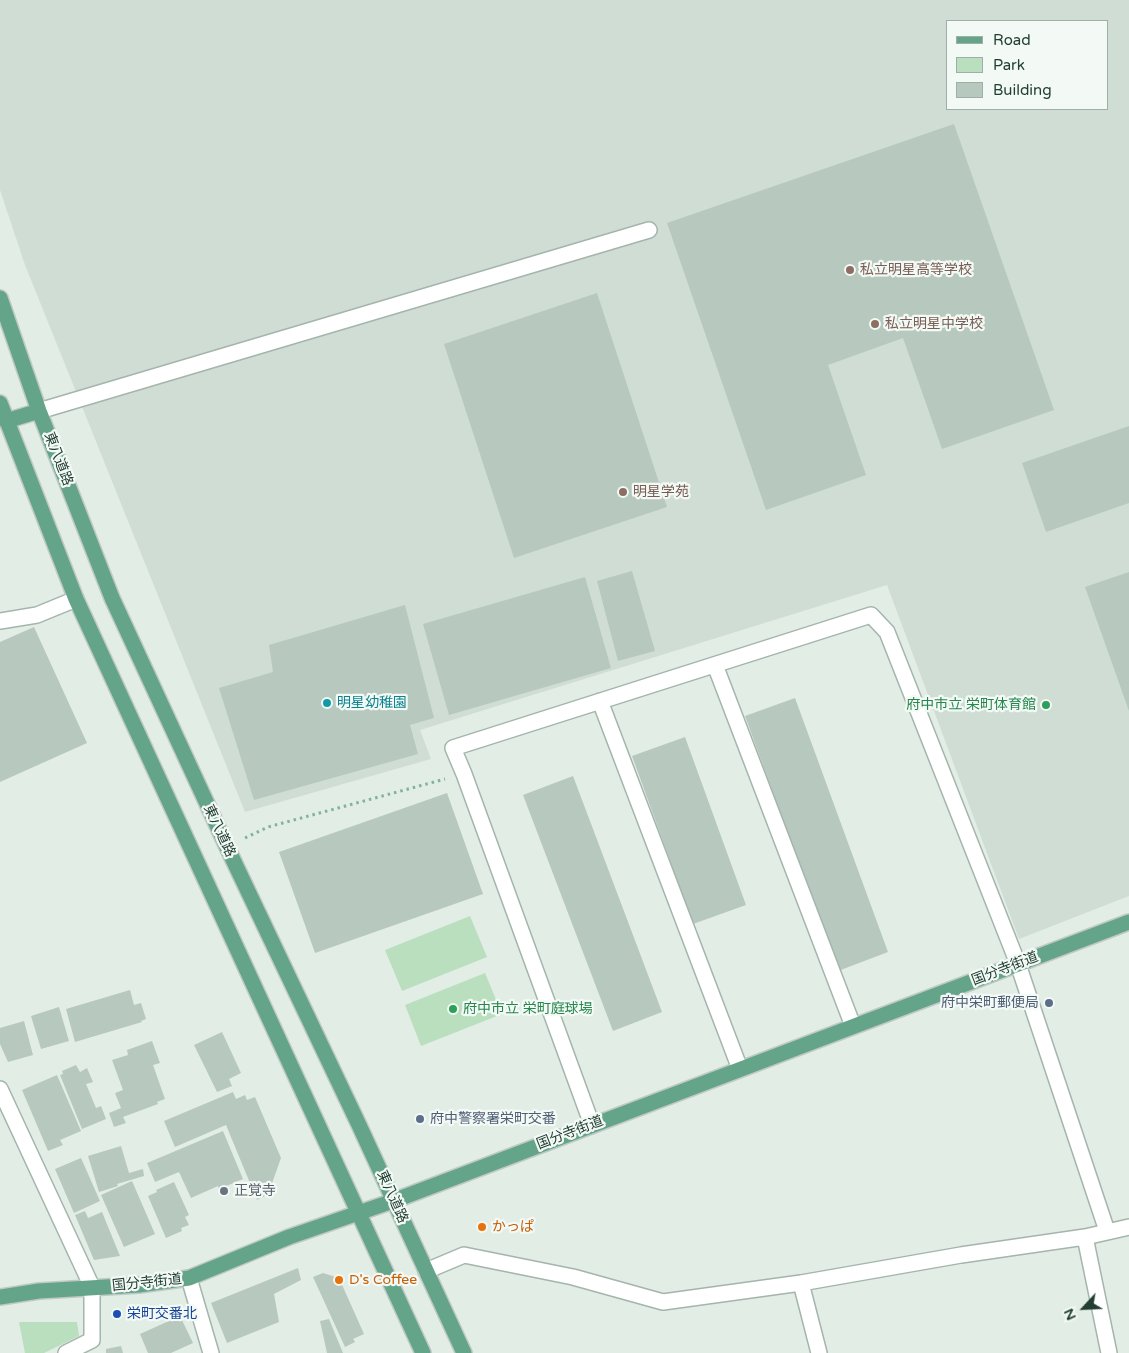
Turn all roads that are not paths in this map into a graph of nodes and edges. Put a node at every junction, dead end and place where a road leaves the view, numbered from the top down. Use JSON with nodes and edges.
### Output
{"nodes":[{"id":1,"x":649,"y":230,"type":"dead end"},
{"id":2,"x":0,"y":298,"type":"edge"},
{"id":3,"x":0,"y":403,"type":"edge"},
{"id":4,"x":39,"y":411,"type":"junction"},
{"id":5,"x":6,"y":421,"type":"junction"},
{"id":6,"x":76,"y":599,"type":"junction"},
{"id":7,"x":0,"y":621,"type":"edge"},
{"id":8,"x":715,"y":665,"type":"junction"},
{"id":9,"x":600,"y":701,"type":"junction"},
{"id":10,"x":1129,"y":922,"type":"edge"},
{"id":11,"x":1018,"y":964,"type":"junction"},
{"id":12,"x":853,"y":1026,"type":"junction"},
{"id":13,"x":740,"y":1069,"type":"junction"},
{"id":14,"x":0,"y":1089,"type":"edge"},
{"id":15,"x":3,"y":1104,"type":"edge"},
{"id":16,"x":592,"y":1125,"type":"junction"},
{"id":17,"x":393,"y":1200,"type":"junction"},
{"id":18,"x":357,"y":1213,"type":"junction"},
{"id":19,"x":1129,"y":1227,"type":"edge"},
{"id":20,"x":1107,"y":1232,"type":"junction"},
{"id":21,"x":1085,"y":1237,"type":"junction"},
{"id":22,"x":426,"y":1271,"type":"junction"},
{"id":23,"x":189,"y":1278,"type":"junction"},
{"id":24,"x":801,"y":1283,"type":"junction"},
{"id":25,"x":92,"y":1287,"type":"junction"},
{"id":26,"x":0,"y":1297,"type":"edge"},
{"id":27,"x":66,"y":1353,"type":"edge"},
{"id":28,"x":212,"y":1353,"type":"edge"},
{"id":29,"x":423,"y":1353,"type":"edge"},
{"id":30,"x":464,"y":1353,"type":"edge"},
{"id":31,"x":819,"y":1353,"type":"edge"},
{"id":32,"x":1109,"y":1353,"type":"edge"}],
"edges":[{"from":1,"to":4,"type":"street"},
{"from":2,"to":4,"type":"main road","name":"東八道路"},
{"from":3,"to":5,"type":"main road"},
{"from":4,"to":5,"type":"main road"},
{"from":4,"to":17,"type":"main road","name":"東八道路"},
{"from":5,"to":6,"type":"main road"},
{"from":6,"to":7,"type":"street"},
{"from":6,"to":18,"type":"main road"},
{"from":8,"to":9,"type":"street"},
{"from":8,"to":11,"type":"street"},
{"from":8,"to":12,"type":"street"},
{"from":9,"to":13,"type":"street"},
{"from":9,"to":16,"type":"street"},
{"from":10,"to":11,"type":"main road","name":"国分寺街道"},
{"from":11,"to":12,"type":"main road","name":"国分寺街道"},
{"from":11,"to":20,"type":"street"},
{"from":12,"to":13,"type":"main road","name":"国分寺街道"},
{"from":13,"to":16,"type":"main road","name":"国分寺街道"},
{"from":14,"to":15,"type":"street"},
{"from":15,"to":25,"type":"street"},
{"from":16,"to":17,"type":"main road","name":"国分寺街道"},
{"from":17,"to":18,"type":"main road","name":"国分寺街道"},
{"from":17,"to":22,"type":"main road","name":"東八道路"},
{"from":18,"to":23,"type":"main road","name":"国分寺街道"},
{"from":18,"to":29,"type":"main road"},
{"from":19,"to":20,"type":"street"},
{"from":20,"to":21,"type":"street"},
{"from":21,"to":24,"type":"street"},
{"from":21,"to":32,"type":"street"},
{"from":22,"to":24,"type":"street"},
{"from":22,"to":30,"type":"main road","name":"東八道路"},
{"from":23,"to":25,"type":"main road","name":"国分寺街道"},
{"from":23,"to":28,"type":"street"},
{"from":24,"to":31,"type":"street"},
{"from":25,"to":26,"type":"main road","name":"国分寺街道"},
{"from":25,"to":27,"type":"street"}]}
